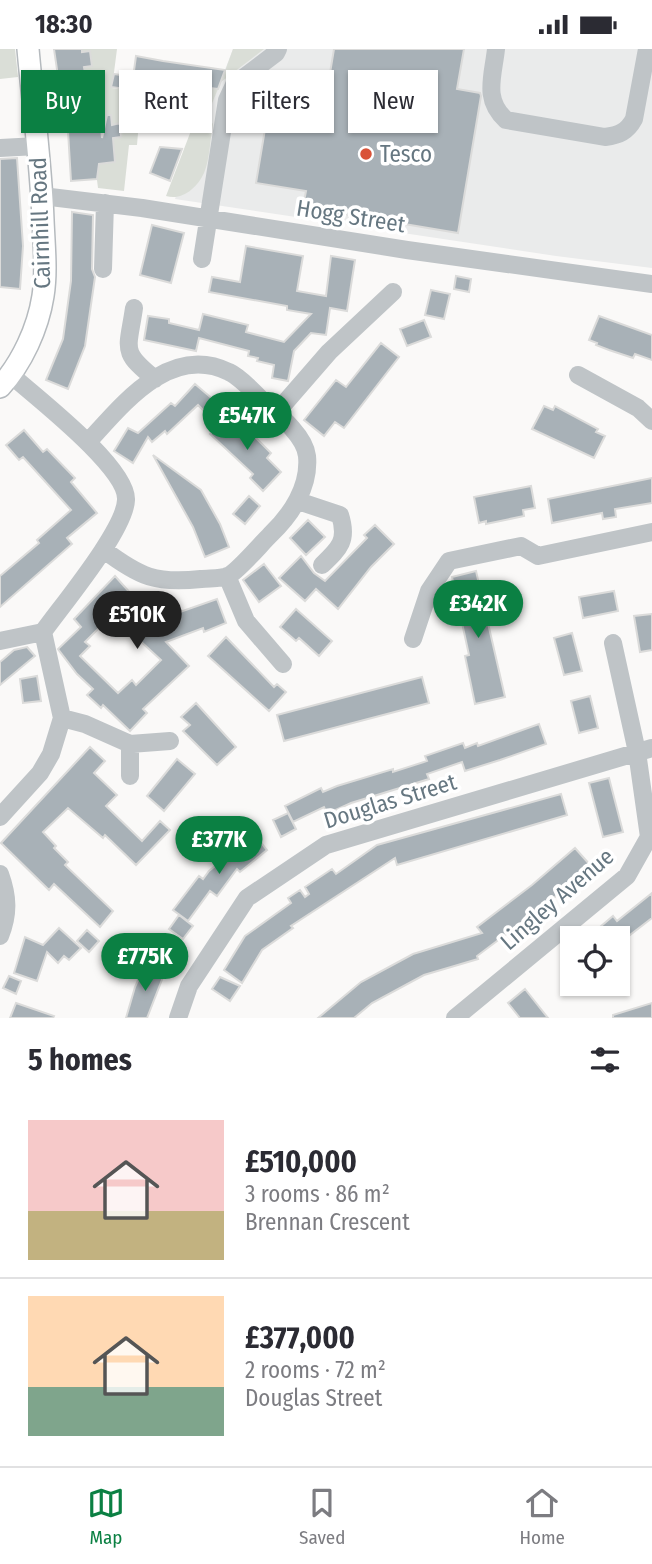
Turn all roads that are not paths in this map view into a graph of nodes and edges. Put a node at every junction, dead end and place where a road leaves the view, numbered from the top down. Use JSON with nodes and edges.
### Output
{"nodes":[{"id":1,"x":28,"y":49,"type":"edge"},
{"id":2,"x":278,"y":49,"type":"edge"},
{"id":3,"x":496,"y":49,"type":"edge"},
{"id":4,"x":647,"y":49,"type":"edge"},
{"id":5,"x":645,"y":97,"type":"edge"},
{"id":6,"x":37,"y":146,"type":"junction"},
{"id":7,"x":0,"y":148,"type":"edge"},
{"id":8,"x":42,"y":196,"type":"junction"},
{"id":9,"x":104,"y":203,"type":"junction"},
{"id":10,"x":209,"y":218,"type":"junction"},
{"id":11,"x":202,"y":259,"type":"dead end"},
{"id":12,"x":103,"y":269,"type":"dead end"},
{"id":13,"x":652,"y":284,"type":"edge"},
{"id":14,"x":393,"y":292,"type":"dead end"},
{"id":15,"x":134,"y":308,"type":"dead end"},
{"id":16,"x":579,"y":375,"type":"dead end"},
{"id":17,"x":155,"y":379,"type":"junction"},
{"id":18,"x":5,"y":381,"type":"edge"},
{"id":19,"x":645,"y":406,"type":"edge"},
{"id":20,"x":276,"y":412,"type":"junction"},
{"id":21,"x":652,"y":421,"type":"edge"},
{"id":22,"x":88,"y":442,"type":"junction"},
{"id":23,"x":298,"y":501,"type":"junction"},
{"id":24,"x":652,"y":531,"type":"edge"},
{"id":25,"x":104,"y":550,"type":"junction"},
{"id":26,"x":322,"y":565,"type":"dead end"},
{"id":27,"x":227,"y":576,"type":"junction"},
{"id":28,"x":43,"y":632,"type":"junction"},
{"id":29,"x":413,"y":639,"type":"dead end"},
{"id":30,"x":0,"y":641,"type":"edge"},
{"id":31,"x":613,"y":643,"type":"dead end"},
{"id":32,"x":283,"y":664,"type":"dead end"},
{"id":33,"x":62,"y":718,"type":"junction"},
{"id":34,"x":170,"y":741,"type":"dead end"},
{"id":35,"x":130,"y":744,"type":"junction"},
{"id":36,"x":645,"y":750,"type":"edge"},
{"id":37,"x":130,"y":776,"type":"dead end"},
{"id":38,"x":0,"y":817,"type":"edge"},
{"id":39,"x":0,"y":874,"type":"edge"},
{"id":40,"x":0,"y":936,"type":"edge"},
{"id":41,"x":178,"y":1018,"type":"edge"},
{"id":42,"x":455,"y":1018,"type":"edge"}],
"edges":[{"from":1,"to":6,"type":"main road","name":"Cairnhill Road"},
{"from":2,"to":10,"type":"street"},
{"from":3,"to":5,"type":"street"},
{"from":4,"to":5,"type":"street"},
{"from":6,"to":7,"type":"street"},
{"from":6,"to":8,"type":"main road","name":"Cairnhill Road"},
{"from":8,"to":9,"type":"street","name":"Hogg Street"},
{"from":8,"to":18,"type":"main road","name":"Cairnhill Road"},
{"from":9,"to":10,"type":"street","name":"Hogg Street"},
{"from":9,"to":12,"type":"street"},
{"from":10,"to":11,"type":"street"},
{"from":10,"to":13,"type":"street","name":"Hogg Street"},
{"from":14,"to":20,"type":"street"},
{"from":15,"to":17,"type":"street"},
{"from":16,"to":19,"type":"street"},
{"from":17,"to":20,"type":"street"},
{"from":17,"to":22,"type":"street"},
{"from":18,"to":22,"type":"street"},
{"from":19,"to":21,"type":"street"},
{"from":20,"to":23,"type":"street"},
{"from":22,"to":25,"type":"street"},
{"from":23,"to":26,"type":"street"},
{"from":23,"to":27,"type":"street"},
{"from":24,"to":29,"type":"street"},
{"from":25,"to":27,"type":"street"},
{"from":25,"to":28,"type":"street"},
{"from":27,"to":32,"type":"street"},
{"from":28,"to":30,"type":"street"},
{"from":28,"to":33,"type":"street"},
{"from":31,"to":36,"type":"street","name":"Lingley Avenue"},
{"from":33,"to":35,"type":"street"},
{"from":33,"to":38,"type":"street"},
{"from":34,"to":35,"type":"street"},
{"from":35,"to":37,"type":"street"},
{"from":36,"to":41,"type":"street","name":"Douglas Street"},
{"from":36,"to":42,"type":"street","name":"Lingley Avenue"},
{"from":39,"to":40,"type":"street"}]}
